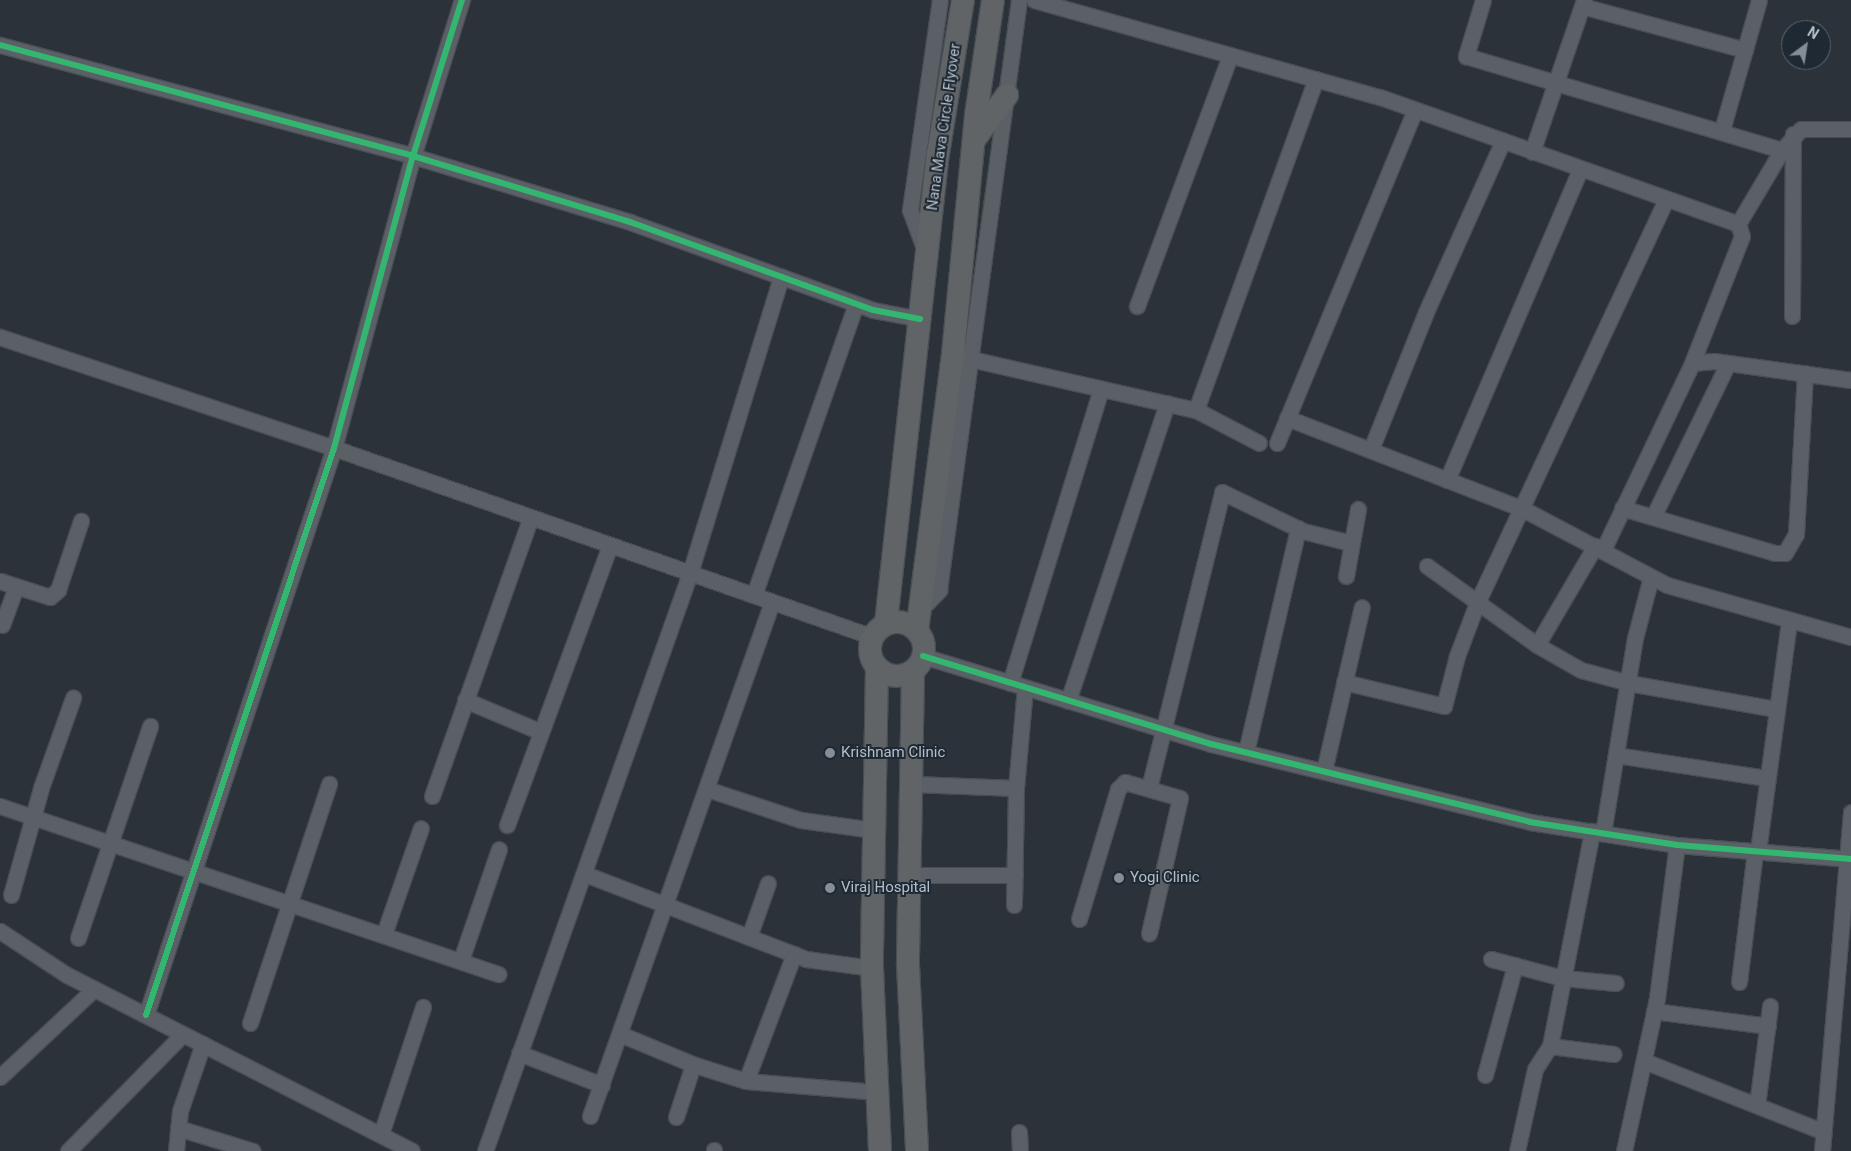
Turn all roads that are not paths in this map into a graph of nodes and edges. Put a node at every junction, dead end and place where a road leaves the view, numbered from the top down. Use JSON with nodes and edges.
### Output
{"nodes":[{"id":1,"x":462,"y":0,"type":"edge"},
{"id":2,"x":940,"y":0,"type":"edge"},
{"id":3,"x":963,"y":0,"type":"edge"},
{"id":4,"x":993,"y":0,"type":"edge"},
{"id":5,"x":1019,"y":0,"type":"edge"},
{"id":6,"x":1034,"y":0,"type":"edge"},
{"id":7,"x":1483,"y":0,"type":"edge"},
{"id":8,"x":1759,"y":0,"type":"edge"},
{"id":9,"x":1583,"y":3,"type":"edge"},
{"id":10,"x":0,"y":45,"type":"edge"},
{"id":11,"x":1745,"y":50,"type":"junction"},
{"id":12,"x":1230,"y":56,"type":"junction"},
{"id":13,"x":1316,"y":79,"type":"junction"},
{"id":14,"x":1556,"y":82,"type":"junction"},
{"id":15,"x":1007,"y":95,"type":"junction"},
{"id":16,"x":1415,"y":110,"type":"junction"},
{"id":17,"x":1851,"y":129,"type":"edge"},
{"id":18,"x":1722,"y":130,"type":"junction"},
{"id":19,"x":1793,"y":134,"type":"junction"},
{"id":20,"x":974,"y":141,"type":"junction"},
{"id":21,"x":1503,"y":141,"type":"junction"},
{"id":22,"x":1782,"y":150,"type":"junction"},
{"id":23,"x":1532,"y":152,"type":"junction"},
{"id":24,"x":413,"y":156,"type":"junction"},
{"id":25,"x":1580,"y":169,"type":"junction"},
{"id":26,"x":1666,"y":199,"type":"junction"},
{"id":27,"x":1738,"y":224,"type":"junction"},
{"id":28,"x":927,"y":255,"type":"junction"},
{"id":29,"x":781,"y":277,"type":"junction"},
{"id":30,"x":856,"y":304,"type":"junction"},
{"id":31,"x":1137,"y":306,"type":"dead end"},
{"id":32,"x":1792,"y":316,"type":"dead end"},
{"id":33,"x":920,"y":319,"type":"junction"},
{"id":34,"x":0,"y":337,"type":"edge"},
{"id":35,"x":962,"y":357,"type":"junction"},
{"id":36,"x":1692,"y":363,"type":"junction"},
{"id":37,"x":1728,"y":363,"type":"junction"},
{"id":38,"x":1805,"y":373,"type":"junction"},
{"id":39,"x":1851,"y":380,"type":"edge"},
{"id":40,"x":1100,"y":389,"type":"junction"},
{"id":41,"x":1167,"y":404,"type":"junction"},
{"id":42,"x":1196,"y":410,"type":"junction"},
{"id":43,"x":1287,"y":418,"type":"junction"},
{"id":44,"x":1259,"y":443,"type":"dead end"},
{"id":45,"x":1277,"y":443,"type":"dead end"},
{"id":46,"x":334,"y":448,"type":"junction"},
{"id":47,"x":1371,"y":449,"type":"junction"},
{"id":48,"x":1447,"y":480,"type":"junction"},
{"id":49,"x":1622,"y":508,"type":"junction"},
{"id":50,"x":1358,"y":509,"type":"dead end"},
{"id":51,"x":1523,"y":509,"type":"junction"},
{"id":52,"x":531,"y":517,"type":"junction"},
{"id":53,"x":1653,"y":517,"type":"junction"},
{"id":54,"x":81,"y":521,"type":"dead end"},
{"id":55,"x":1298,"y":528,"type":"junction"},
{"id":56,"x":1351,"y":543,"type":"junction"},
{"id":57,"x":610,"y":545,"type":"junction"},
{"id":58,"x":1599,"y":548,"type":"junction"},
{"id":59,"x":1428,"y":566,"type":"dead end"},
{"id":60,"x":690,"y":572,"type":"junction"},
{"id":61,"x":1346,"y":576,"type":"dead end"},
{"id":62,"x":1651,"y":577,"type":"junction"},
{"id":63,"x":0,"y":581,"type":"edge"},
{"id":64,"x":16,"y":587,"type":"junction"},
{"id":65,"x":754,"y":595,"type":"junction"},
{"id":66,"x":772,"y":602,"type":"junction"},
{"id":67,"x":1477,"y":602,"type":"junction"},
{"id":68,"x":1362,"y":607,"type":"dead end"},
{"id":69,"x":919,"y":620,"type":"junction"},
{"id":70,"x":1789,"y":621,"type":"junction"},
{"id":71,"x":2,"y":625,"type":"dead end"},
{"id":72,"x":880,"y":630,"type":"junction"},
{"id":73,"x":1851,"y":637,"type":"edge"},
{"id":74,"x":1538,"y":645,"type":"junction"},
{"id":75,"x":918,"y":664,"type":"junction"},
{"id":76,"x":877,"y":667,"type":"junction"},
{"id":77,"x":1344,"y":682,"type":"junction"},
{"id":78,"x":1628,"y":683,"type":"junction"},
{"id":79,"x":1017,"y":685,"type":"junction"},
{"id":80,"x":72,"y":698,"type":"dead end"},
{"id":81,"x":465,"y":700,"type":"junction"},
{"id":82,"x":1068,"y":701,"type":"junction"},
{"id":83,"x":1775,"y":709,"type":"junction"},
{"id":84,"x":150,"y":726,"type":"dead end"},
{"id":85,"x":1164,"y":730,"type":"junction"},
{"id":86,"x":541,"y":732,"type":"junction"},
{"id":87,"x":1246,"y":752,"type":"junction"},
{"id":88,"x":1616,"y":755,"type":"junction"},
{"id":89,"x":1324,"y":771,"type":"junction"},
{"id":90,"x":1766,"y":778,"type":"junction"},
{"id":91,"x":329,"y":784,"type":"dead end"},
{"id":92,"x":913,"y":784,"type":"junction"},
{"id":93,"x":1016,"y":788,"type":"junction"},
{"id":94,"x":1150,"y":788,"type":"junction"},
{"id":95,"x":707,"y":789,"type":"junction"},
{"id":96,"x":432,"y":796,"type":"dead end"},
{"id":97,"x":0,"y":806,"type":"edge"},
{"id":98,"x":1851,"y":812,"type":"edge"},
{"id":99,"x":32,"y":817,"type":"junction"},
{"id":100,"x":508,"y":825,"type":"dead end"},
{"id":101,"x":421,"y":828,"type":"dead end"},
{"id":102,"x":873,"y":830,"type":"junction"},
{"id":103,"x":1598,"y":832,"type":"junction"},
{"id":104,"x":112,"y":843,"type":"junction"},
{"id":105,"x":1677,"y":844,"type":"junction"},
{"id":106,"x":499,"y":849,"type":"dead end"},
{"id":107,"x":1756,"y":851,"type":"junction"},
{"id":108,"x":1849,"y":858,"type":"edge"},
{"id":109,"x":194,"y":869,"type":"junction"},
{"id":110,"x":585,"y":874,"type":"junction"},
{"id":111,"x":1015,"y":874,"type":"junction"},
{"id":112,"x":910,"y":875,"type":"junction"},
{"id":113,"x":768,"y":883,"type":"dead end"},
{"id":114,"x":11,"y":895,"type":"dead end"},
{"id":115,"x":291,"y":903,"type":"junction"},
{"id":116,"x":667,"y":903,"type":"junction"},
{"id":117,"x":1014,"y":905,"type":"dead end"},
{"id":118,"x":1079,"y":919,"type":"dead end"},
{"id":119,"x":0,"y":931,"type":"edge"},
{"id":120,"x":1149,"y":933,"type":"dead end"},
{"id":121,"x":384,"y":934,"type":"junction"},
{"id":122,"x":78,"y":938,"type":"dead end"},
{"id":123,"x":749,"y":938,"type":"junction"},
{"id":124,"x":794,"y":954,"type":"junction"},
{"id":125,"x":1492,"y":959,"type":"dead end"},
{"id":126,"x":461,"y":960,"type":"junction"},
{"id":127,"x":1515,"y":965,"type":"junction"},
{"id":128,"x":872,"y":968,"type":"junction"},
{"id":129,"x":1844,"y":973,"type":"edge"},
{"id":130,"x":498,"y":974,"type":"dead end"},
{"id":131,"x":1563,"y":978,"type":"junction"},
{"id":132,"x":1739,"y":982,"type":"dead end"},
{"id":133,"x":1616,"y":984,"type":"dead end"},
{"id":134,"x":94,"y":989,"type":"junction"},
{"id":135,"x":423,"y":1006,"type":"dead end"},
{"id":136,"x":1770,"y":1006,"type":"dead end"},
{"id":137,"x":1654,"y":1011,"type":"junction"},
{"id":138,"x":146,"y":1015,"type":"junction"},
{"id":139,"x":250,"y":1023,"type":"dead end"},
{"id":140,"x":1768,"y":1026,"type":"junction"},
{"id":141,"x":183,"y":1034,"type":"junction"},
{"id":142,"x":620,"y":1034,"type":"junction"},
{"id":143,"x":203,"y":1044,"type":"junction"},
{"id":144,"x":1550,"y":1046,"type":"junction"},
{"id":145,"x":518,"y":1053,"type":"junction"},
{"id":146,"x":1613,"y":1054,"type":"dead end"},
{"id":147,"x":1644,"y":1061,"type":"junction"},
{"id":148,"x":693,"y":1065,"type":"junction"},
{"id":149,"x":1485,"y":1075,"type":"dead end"},
{"id":150,"x":0,"y":1078,"type":"edge"},
{"id":151,"x":746,"y":1081,"type":"junction"},
{"id":152,"x":602,"y":1085,"type":"junction"},
{"id":153,"x":876,"y":1092,"type":"junction"},
{"id":154,"x":1757,"y":1106,"type":"junction"},
{"id":155,"x":590,"y":1116,"type":"dead end"},
{"id":156,"x":676,"y":1117,"type":"dead end"},
{"id":157,"x":178,"y":1128,"type":"junction"},
{"id":158,"x":1019,"y":1132,"type":"dead end"},
{"id":159,"x":1824,"y":1132,"type":"junction"},
{"id":160,"x":381,"y":1134,"type":"junction"},
{"id":161,"x":68,"y":1151,"type":"edge"},
{"id":162,"x":176,"y":1151,"type":"edge"},
{"id":163,"x":253,"y":1151,"type":"edge"},
{"id":164,"x":412,"y":1151,"type":"edge"},
{"id":165,"x":485,"y":1151,"type":"edge"},
{"id":166,"x":880,"y":1151,"type":"edge"},
{"id":167,"x":917,"y":1151,"type":"edge"},
{"id":168,"x":1020,"y":1151,"type":"edge"},
{"id":169,"x":1517,"y":1151,"type":"edge"},
{"id":170,"x":1624,"y":1151,"type":"edge"},
{"id":171,"x":1822,"y":1151,"type":"edge"}],
"edges":[{"from":1,"to":24,"type":"street"},
{"from":2,"to":28,"type":"street"},
{"from":3,"to":28,"type":"highway","name":"Nana Mava Circle Flyover"},
{"from":4,"to":20,"type":"highway","name":"Nana Mava Circle Flyover"},
{"from":5,"to":15,"type":"street"},
{"from":6,"to":12,"type":"street"},
{"from":7,"to":14,"type":"street"},
{"from":8,"to":11,"type":"street"},
{"from":9,"to":11,"type":"street"},
{"from":9,"to":14,"type":"street"},
{"from":10,"to":24,"type":"street"},
{"from":11,"to":18,"type":"street"},
{"from":12,"to":13,"type":"street"},
{"from":12,"to":31,"type":"street"},
{"from":13,"to":16,"type":"street"},
{"from":13,"to":42,"type":"street"},
{"from":14,"to":18,"type":"street"},
{"from":14,"to":23,"type":"street"},
{"from":15,"to":20,"type":"highway"},
{"from":15,"to":35,"type":"street"},
{"from":16,"to":21,"type":"street"},
{"from":16,"to":43,"type":"street"},
{"from":17,"to":19,"type":"street"},
{"from":18,"to":22,"type":"street"},
{"from":19,"to":22,"type":"street"},
{"from":19,"to":32,"type":"street"},
{"from":20,"to":35,"type":"highway","name":"Nana Mava Circle Flyover"},
{"from":21,"to":23,"type":"street"},
{"from":21,"to":47,"type":"street"},
{"from":22,"to":27,"type":"street"},
{"from":23,"to":25,"type":"street"},
{"from":24,"to":29,"type":"street"},
{"from":24,"to":46,"type":"street"},
{"from":25,"to":26,"type":"street"},
{"from":25,"to":48,"type":"street"},
{"from":26,"to":27,"type":"street"},
{"from":26,"to":51,"type":"street"},
{"from":27,"to":36,"type":"street"},
{"from":28,"to":33,"type":"highway","name":"Nana Mava Circle Flyover"},
{"from":29,"to":30,"type":"street"},
{"from":29,"to":60,"type":"street"},
{"from":30,"to":33,"type":"street"},
{"from":30,"to":65,"type":"street"},
{"from":33,"to":72,"type":"highway","name":"Nana Mava Circle Flyover"},
{"from":34,"to":46,"type":"street"},
{"from":35,"to":40,"type":"street"},
{"from":35,"to":69,"type":"highway","name":"Nana Mava Circle Flyover"},
{"from":36,"to":37,"type":"street"},
{"from":36,"to":49,"type":"street"},
{"from":37,"to":38,"type":"street"},
{"from":37,"to":53,"type":"street"},
{"from":38,"to":39,"type":"street"},
{"from":38,"to":53,"type":"street"},
{"from":40,"to":41,"type":"street"},
{"from":40,"to":79,"type":"street"},
{"from":41,"to":42,"type":"street"},
{"from":41,"to":82,"type":"street"},
{"from":42,"to":44,"type":"street"},
{"from":43,"to":45,"type":"street"},
{"from":43,"to":47,"type":"street"},
{"from":46,"to":52,"type":"street"},
{"from":46,"to":109,"type":"street"},
{"from":47,"to":48,"type":"street"},
{"from":48,"to":51,"type":"street"},
{"from":49,"to":53,"type":"street"},
{"from":49,"to":58,"type":"street"},
{"from":50,"to":56,"type":"street"},
{"from":51,"to":58,"type":"street"},
{"from":51,"to":67,"type":"street"},
{"from":52,"to":57,"type":"street"},
{"from":52,"to":81,"type":"street"},
{"from":54,"to":64,"type":"street"},
{"from":55,"to":56,"type":"street"},
{"from":55,"to":85,"type":"street"},
{"from":55,"to":87,"type":"street"},
{"from":56,"to":61,"type":"street"},
{"from":57,"to":60,"type":"street"},
{"from":57,"to":86,"type":"street"},
{"from":58,"to":62,"type":"street"},
{"from":58,"to":74,"type":"street"},
{"from":59,"to":67,"type":"street"},
{"from":60,"to":65,"type":"street"},
{"from":60,"to":110,"type":"street"},
{"from":62,"to":70,"type":"street"},
{"from":62,"to":78,"type":"street"},
{"from":63,"to":64,"type":"street"},
{"from":64,"to":71,"type":"street"},
{"from":65,"to":66,"type":"street"},
{"from":66,"to":72,"type":"street"},
{"from":66,"to":95,"type":"street"},
{"from":67,"to":74,"type":"street"},
{"from":67,"to":77,"type":"street"},
{"from":68,"to":77,"type":"street"},
{"from":69,"to":72,"type":"highway"},
{"from":69,"to":75,"type":"highway"},
{"from":70,"to":73,"type":"street"},
{"from":70,"to":83,"type":"street"},
{"from":72,"to":76,"type":"highway"},
{"from":74,"to":78,"type":"street"},
{"from":75,"to":76,"type":"highway"},
{"from":75,"to":79,"type":"street"},
{"from":75,"to":92,"type":"highway"},
{"from":76,"to":102,"type":"highway"},
{"from":77,"to":89,"type":"street"},
{"from":78,"to":83,"type":"street"},
{"from":78,"to":88,"type":"street"},
{"from":79,"to":82,"type":"street"},
{"from":79,"to":93,"type":"street"},
{"from":80,"to":99,"type":"street"},
{"from":81,"to":86,"type":"street"},
{"from":81,"to":96,"type":"street"},
{"from":82,"to":85,"type":"street"},
{"from":83,"to":90,"type":"street"},
{"from":84,"to":104,"type":"street"},
{"from":85,"to":87,"type":"street"},
{"from":85,"to":94,"type":"street"},
{"from":86,"to":100,"type":"street"},
{"from":87,"to":89,"type":"street"},
{"from":88,"to":90,"type":"street"},
{"from":88,"to":103,"type":"street"},
{"from":89,"to":103,"type":"street"},
{"from":90,"to":107,"type":"street"},
{"from":91,"to":115,"type":"street"},
{"from":92,"to":93,"type":"street"},
{"from":92,"to":112,"type":"highway"},
{"from":93,"to":111,"type":"street"},
{"from":94,"to":118,"type":"street"},
{"from":94,"to":120,"type":"street"},
{"from":95,"to":102,"type":"street"},
{"from":95,"to":116,"type":"street"},
{"from":97,"to":99,"type":"street"},
{"from":98,"to":108,"type":"street"},
{"from":99,"to":104,"type":"street"},
{"from":99,"to":114,"type":"street"},
{"from":101,"to":121,"type":"street"},
{"from":102,"to":128,"type":"highway"},
{"from":103,"to":105,"type":"street"},
{"from":103,"to":131,"type":"street"},
{"from":104,"to":109,"type":"street"},
{"from":104,"to":122,"type":"street"},
{"from":105,"to":107,"type":"street"},
{"from":105,"to":137,"type":"street"},
{"from":106,"to":126,"type":"street"},
{"from":107,"to":108,"type":"street"},
{"from":107,"to":132,"type":"street"},
{"from":108,"to":129,"type":"street"},
{"from":109,"to":115,"type":"street"},
{"from":109,"to":138,"type":"street"},
{"from":110,"to":116,"type":"street"},
{"from":110,"to":145,"type":"street"},
{"from":111,"to":112,"type":"street"},
{"from":111,"to":117,"type":"street"},
{"from":112,"to":167,"type":"highway"},
{"from":113,"to":123,"type":"street"},
{"from":115,"to":121,"type":"street"},
{"from":115,"to":139,"type":"street"},
{"from":116,"to":123,"type":"street"},
{"from":116,"to":142,"type":"street"},
{"from":119,"to":134,"type":"street"},
{"from":121,"to":126,"type":"street"},
{"from":123,"to":124,"type":"street"},
{"from":124,"to":128,"type":"street"},
{"from":124,"to":151,"type":"street"},
{"from":125,"to":127,"type":"street"},
{"from":126,"to":130,"type":"street"},
{"from":127,"to":131,"type":"street"},
{"from":127,"to":149,"type":"street"},
{"from":128,"to":153,"type":"highway"},
{"from":129,"to":159,"type":"street"},
{"from":131,"to":133,"type":"street"},
{"from":131,"to":144,"type":"street"},
{"from":134,"to":138,"type":"street"},
{"from":134,"to":150,"type":"street"},
{"from":135,"to":160,"type":"street"},
{"from":136,"to":140,"type":"street"},
{"from":137,"to":140,"type":"street"},
{"from":137,"to":147,"type":"street"},
{"from":138,"to":141,"type":"street"},
{"from":140,"to":154,"type":"street"},
{"from":141,"to":143,"type":"street"},
{"from":141,"to":161,"type":"street"},
{"from":142,"to":148,"type":"street"},
{"from":142,"to":152,"type":"street"},
{"from":143,"to":157,"type":"street"},
{"from":143,"to":160,"type":"street"},
{"from":144,"to":146,"type":"street"},
{"from":144,"to":169,"type":"street"},
{"from":145,"to":152,"type":"street"},
{"from":145,"to":165,"type":"street"},
{"from":147,"to":154,"type":"street"},
{"from":147,"to":170,"type":"street"},
{"from":148,"to":151,"type":"street"},
{"from":148,"to":156,"type":"street"},
{"from":151,"to":153,"type":"street"},
{"from":152,"to":155,"type":"street"},
{"from":153,"to":166,"type":"highway"},
{"from":154,"to":159,"type":"street"},
{"from":157,"to":162,"type":"street"},
{"from":157,"to":163,"type":"street"},
{"from":158,"to":168,"type":"street"},
{"from":159,"to":171,"type":"street"},
{"from":160,"to":164,"type":"street"}]}
